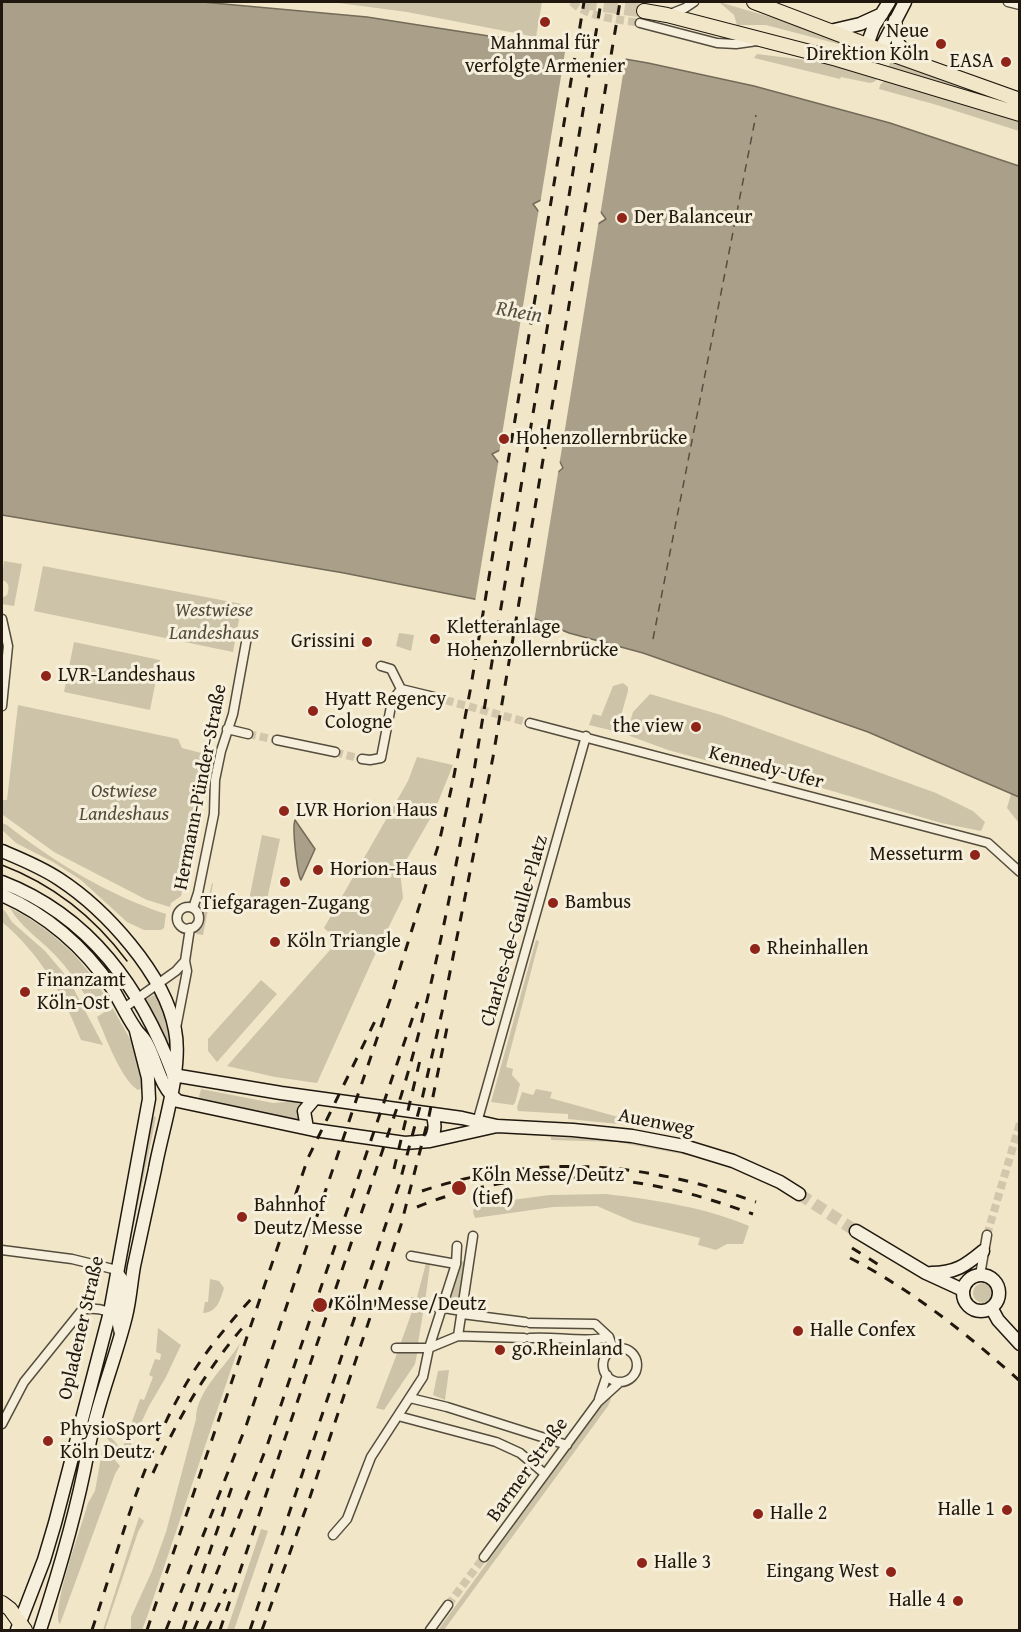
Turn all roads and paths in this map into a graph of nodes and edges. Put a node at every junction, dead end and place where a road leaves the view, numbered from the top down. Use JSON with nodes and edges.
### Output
{"nodes":[{"id":1,"x":694,"y":2,"type":"edge"},
{"id":2,"x":754,"y":2,"type":"edge"},
{"id":3,"x":889,"y":2,"type":"edge"},
{"id":4,"x":905,"y":2,"type":"edge"},
{"id":5,"x":1008,"y":2,"type":"edge"},
{"id":6,"x":1020,"y":5,"type":"edge"},
{"id":7,"x":882,"y":14,"type":"junction"},
{"id":8,"x":667,"y":15,"type":"junction"},
{"id":9,"x":642,"y":17,"type":"joint"},
{"id":10,"x":895,"y":19,"type":"junction"},
{"id":11,"x":830,"y":32,"type":"junction"},
{"id":12,"x":766,"y":40,"type":"junction"},
{"id":13,"x":872,"y":50,"type":"junction"},
{"id":14,"x":837,"y":59,"type":"junction"},
{"id":15,"x":912,"y":62,"type":"junction"},
{"id":16,"x":877,"y":71,"type":"junction"},
{"id":17,"x":1020,"y":100,"type":"edge"},
{"id":18,"x":1020,"y":114,"type":"edge"},
{"id":19,"x":2,"y":619,"type":"edge"},
{"id":20,"x":247,"y":638,"type":"dead end"},
{"id":21,"x":381,"y":666,"type":"dead end"},
{"id":22,"x":401,"y":689,"type":"junction"},
{"id":23,"x":434,"y":697,"type":"tunnel mouth"},
{"id":24,"x":2,"y":706,"type":"edge"},
{"id":25,"x":530,"y":723,"type":"tunnel mouth"},
{"id":26,"x":227,"y":729,"type":"junction"},
{"id":27,"x":248,"y":734,"type":"tunnel mouth"},
{"id":28,"x":586,"y":736,"type":"junction"},
{"id":29,"x":277,"y":740,"type":"tunnel mouth"},
{"id":30,"x":335,"y":752,"type":"tunnel mouth"},
{"id":31,"x":362,"y":759,"type":"tunnel mouth"},
{"id":32,"x":2,"y":851,"type":"edge"},
{"id":33,"x":1020,"y":872,"type":"edge"},
{"id":34,"x":2,"y":882,"type":"edge"},
{"id":35,"x":2,"y":895,"type":"edge"},
{"id":36,"x":193,"y":908,"type":"junction"},
{"id":37,"x":190,"y":928,"type":"junction"},
{"id":38,"x":138,"y":956,"type":"junction"},
{"id":39,"x":185,"y":961,"type":"junction"},
{"id":40,"x":103,"y":975,"type":"junction"},
{"id":41,"x":124,"y":979,"type":"junction"},
{"id":42,"x":156,"y":984,"type":"junction"},
{"id":43,"x":137,"y":999,"type":"junction"},
{"id":44,"x":124,"y":1008,"type":"junction"},
{"id":45,"x":136,"y":1030,"type":"junction"},
{"id":46,"x":176,"y":1032,"type":"junction"},
{"id":47,"x":169,"y":1085,"type":"junction"},
{"id":48,"x":315,"y":1098,"type":"junction"},
{"id":49,"x":149,"y":1099,"type":"junction"},
{"id":50,"x":432,"y":1114,"type":"junction"},
{"id":51,"x":478,"y":1120,"type":"junction"},
{"id":52,"x":497,"y":1126,"type":"junction"},
{"id":53,"x":307,"y":1128,"type":"junction"},
{"id":54,"x":473,"y":1133,"type":"junction"},
{"id":55,"x":430,"y":1141,"type":"junction"},
{"id":56,"x":799,"y":1194,"type":"tunnel mouth"},
{"id":57,"x":856,"y":1231,"type":"tunnel mouth"},
{"id":58,"x":987,"y":1235,"type":"tunnel mouth"},
{"id":59,"x":473,"y":1236,"type":"dead end"},
{"id":60,"x":471,"y":1249,"type":"junction"},
{"id":61,"x":2,"y":1250,"type":"edge"},
{"id":62,"x":983,"y":1251,"type":"junction"},
{"id":63,"x":411,"y":1256,"type":"dead end"},
{"id":64,"x":456,"y":1264,"type":"junction"},
{"id":65,"x":117,"y":1270,"type":"junction"},
{"id":66,"x":926,"y":1273,"type":"junction"},
{"id":67,"x":980,"y":1275,"type":"junction"},
{"id":68,"x":963,"y":1290,"type":"junction"},
{"id":69,"x":412,"y":1303,"type":"dead end"},
{"id":70,"x":442,"y":1307,"type":"junction"},
{"id":71,"x":992,"y":1309,"type":"junction"},
{"id":72,"x":110,"y":1312,"type":"junction"},
{"id":73,"x":462,"y":1312,"type":"junction"},
{"id":74,"x":119,"y":1332,"type":"junction"},
{"id":75,"x":458,"y":1336,"type":"junction"},
{"id":76,"x":609,"y":1337,"type":"junction"},
{"id":77,"x":1020,"y":1344,"type":"edge"},
{"id":78,"x":396,"y":1348,"type":"dead end"},
{"id":79,"x":429,"y":1348,"type":"junction"},
{"id":80,"x":613,"y":1349,"type":"junction"},
{"id":81,"x":606,"y":1375,"type":"junction"},
{"id":82,"x":620,"y":1382,"type":"junction"},
{"id":83,"x":410,"y":1398,"type":"junction"},
{"id":84,"x":598,"y":1402,"type":"junction"},
{"id":85,"x":398,"y":1416,"type":"junction"},
{"id":86,"x":2,"y":1424,"type":"edge"},
{"id":87,"x":75,"y":1442,"type":"junction"},
{"id":88,"x":567,"y":1445,"type":"junction"},
{"id":89,"x":545,"y":1474,"type":"junction"},
{"id":90,"x":83,"y":1481,"type":"junction"},
{"id":91,"x":333,"y":1535,"type":"dead end"},
{"id":92,"x":484,"y":1557,"type":"tunnel mouth"},
{"id":93,"x":2,"y":1603,"type":"edge"},
{"id":94,"x":448,"y":1605,"type":"tunnel mouth"},
{"id":95,"x":48,"y":1607,"type":"junction"},
{"id":96,"x":21,"y":1629,"type":"edge"},
{"id":97,"x":40,"y":1630,"type":"edge"},
{"id":98,"x":51,"y":1630,"type":"edge"},
{"id":99,"x":430,"y":1630,"type":"edge"}],
"edges":[{"from":1,"to":8,"type":"street"},
{"from":2,"to":11,"type":"main road"},
{"from":3,"to":7,"type":"main road"},
{"from":4,"to":10,"type":"main road"},
{"from":5,"to":6,"type":"street"},
{"from":7,"to":11,"type":"main road"},
{"from":7,"to":13,"type":"main road"},
{"from":8,"to":9,"type":"main road"},
{"from":8,"to":12,"type":"main road"},
{"from":9,"to":12,"type":"street"},
{"from":10,"to":13,"type":"main road"},
{"from":10,"to":15,"type":"main road"},
{"from":11,"to":13,"type":"main road"},
{"from":12,"to":14,"type":"main road"},
{"from":13,"to":14,"type":"main road"},
{"from":13,"to":15,"type":"main road"},
{"from":13,"to":16,"type":"main road"},
{"from":14,"to":16,"type":"main road"},
{"from":15,"to":17,"type":"main road"},
{"from":16,"to":18,"type":"main road"},
{"from":19,"to":24,"type":"street"},
{"from":20,"to":26,"type":"street","name":"Hermann-Pünder-Straße"},
{"from":21,"to":22,"type":"street"},
{"from":22,"to":23,"type":"street"},
{"from":22,"to":31,"type":"street"},
{"from":25,"to":28,"type":"street","name":"Kennedy-Ufer"},
{"from":26,"to":27,"type":"street"},
{"from":26,"to":36,"type":"street","name":"Hermann-Pünder-Straße"},
{"from":28,"to":33,"type":"street","name":"Kennedy-Ufer"},
{"from":28,"to":51,"type":"street","name":"Charles-de-Gaulle-Platz"},
{"from":29,"to":30,"type":"street"},
{"from":32,"to":38,"type":"main road"},
{"from":34,"to":41,"type":"main road"},
{"from":35,"to":40,"type":"main road"},
{"from":36,"to":37,"type":"street"},
{"from":36,"to":37,"type":"street"},
{"from":37,"to":39,"type":"street"},
{"from":38,"to":41,"type":"main road"},
{"from":38,"to":42,"type":"main road"},
{"from":39,"to":42,"type":"street"},
{"from":39,"to":46,"type":"street"},
{"from":40,"to":41,"type":"main road"},
{"from":40,"to":44,"type":"main road"},
{"from":41,"to":43,"type":"main road"},
{"from":42,"to":43,"type":"street"},
{"from":42,"to":46,"type":"main road"},
{"from":43,"to":44,"type":"street"},
{"from":43,"to":47,"type":"main road"},
{"from":44,"to":45,"type":"main road"},
{"from":45,"to":47,"type":"main road"},
{"from":45,"to":49,"type":"main road","name":"Opladener Straße"},
{"from":46,"to":47,"type":"main road","name":"Opladener Straße"},
{"from":47,"to":48,"type":"main road","name":"Auenweg"},
{"from":47,"to":49,"type":"main road"},
{"from":47,"to":53,"type":"main road","name":"Auenweg"},
{"from":47,"to":74,"type":"main road","name":"Opladener Straße"},
{"from":48,"to":50,"type":"main road","name":"Auenweg"},
{"from":48,"to":53,"type":"main road"},
{"from":49,"to":65,"type":"main road","name":"Opladener Straße"},
{"from":50,"to":51,"type":"main road","name":"Auenweg"},
{"from":50,"to":55,"type":"main road"},
{"from":51,"to":52,"type":"main road","name":"Auenweg"},
{"from":51,"to":54,"type":"street","name":"Charles-de-Gaulle-Platz"},
{"from":52,"to":54,"type":"main road","name":"Auenweg"},
{"from":52,"to":56,"type":"main road","name":"Auenweg"},
{"from":53,"to":55,"type":"main road","name":"Auenweg"},
{"from":54,"to":55,"type":"main road","name":"Auenweg"},
{"from":57,"to":66,"type":"main road"},
{"from":58,"to":62,"type":"street"},
{"from":59,"to":60,"type":"street"},
{"from":60,"to":64,"type":"street"},
{"from":60,"to":73,"type":"street"},
{"from":61,"to":65,"type":"street"},
{"from":62,"to":66,"type":"main road"},
{"from":62,"to":67,"type":"street"},
{"from":63,"to":64,"type":"street"},
{"from":64,"to":70,"type":"street"},
{"from":65,"to":72,"type":"main road","name":"Opladener Straße"},
{"from":65,"to":74,"type":"street"},
{"from":66,"to":68,"type":"main road"},
{"from":67,"to":68,"type":"main road"},
{"from":67,"to":71,"type":"main road"},
{"from":68,"to":71,"type":"main road"},
{"from":69,"to":70,"type":"street"},
{"from":70,"to":73,"type":"street"},
{"from":70,"to":79,"type":"street"},
{"from":71,"to":77,"type":"main road"},
{"from":72,"to":74,"type":"street"},
{"from":72,"to":86,"type":"street"},
{"from":72,"to":87,"type":"main road","name":"Opladener Straße"},
{"from":73,"to":75,"type":"street"},
{"from":73,"to":76,"type":"street"},
{"from":74,"to":90,"type":"main road","name":"Opladener Straße"},
{"from":75,"to":76,"type":"street"},
{"from":75,"to":79,"type":"street"},
{"from":76,"to":80,"type":"street"},
{"from":78,"to":79,"type":"street"},
{"from":79,"to":83,"type":"street"},
{"from":80,"to":81,"type":"street","name":"Barmer Straße"},
{"from":80,"to":82,"type":"street","name":"Barmer Straße"},
{"from":81,"to":82,"type":"street"},
{"from":81,"to":84,"type":"street","name":"Barmer Straße"},
{"from":82,"to":84,"type":"street","name":"Barmer Straße"},
{"from":83,"to":85,"type":"street"},
{"from":83,"to":88,"type":"street"},
{"from":84,"to":88,"type":"street","name":"Barmer Straße"},
{"from":85,"to":89,"type":"street"},
{"from":85,"to":91,"type":"street"},
{"from":87,"to":90,"type":"main road"},
{"from":87,"to":96,"type":"main road","name":"Opladener Straße"},
{"from":88,"to":89,"type":"street","name":"Barmer Straße"},
{"from":89,"to":92,"type":"street","name":"Barmer Straße"},
{"from":90,"to":95,"type":"main road","name":"Opladener Straße"},
{"from":93,"to":96,"type":"main road"},
{"from":94,"to":99,"type":"street"},
{"from":95,"to":97,"type":"main road","name":"Opladener Straße"},
{"from":95,"to":98,"type":"main road"}]}
